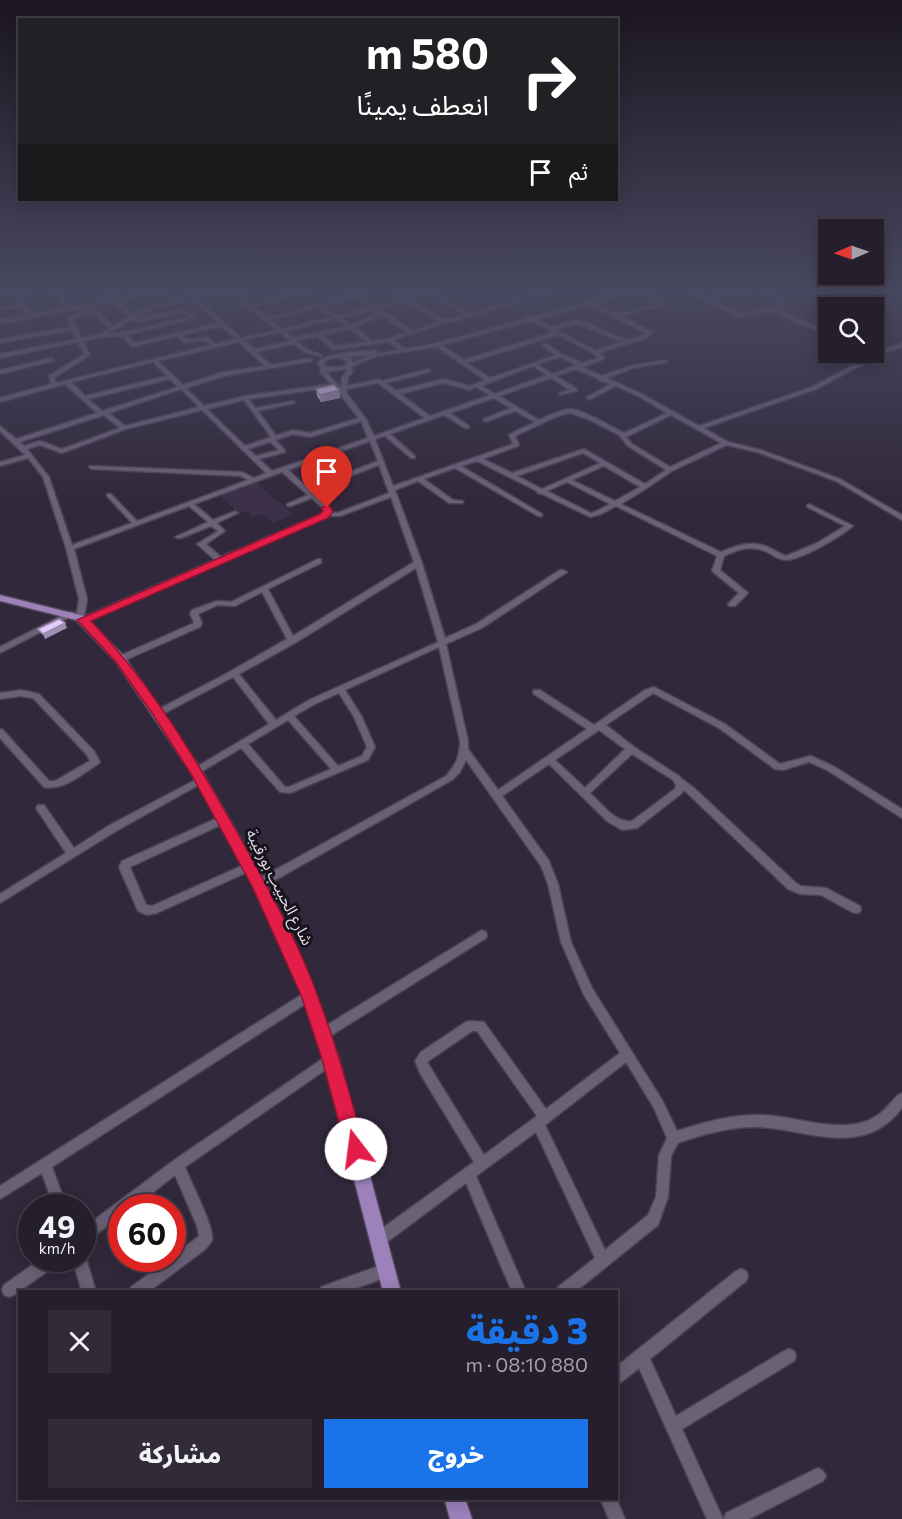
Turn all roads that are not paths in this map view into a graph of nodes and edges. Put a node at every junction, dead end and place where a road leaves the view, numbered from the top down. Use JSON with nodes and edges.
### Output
{"nodes":[{"id":1,"x":51,"y":360,"type":"dead end"},
{"id":2,"x":79,"y":360,"type":"edge"},
{"id":3,"x":159,"y":360,"type":"edge"},
{"id":4,"x":262,"y":360,"type":"edge"},
{"id":5,"x":310,"y":360,"type":"joint"},
{"id":6,"x":323,"y":360,"type":"edge"},
{"id":7,"x":349,"y":360,"type":"edge"},
{"id":8,"x":364,"y":360,"type":"edge"},
{"id":9,"x":461,"y":360,"type":"edge"},
{"id":10,"x":472,"y":360,"type":"edge"},
{"id":11,"x":545,"y":360,"type":"edge"},
{"id":12,"x":568,"y":360,"type":"edge"},
{"id":13,"x":597,"y":360,"type":"edge"},
{"id":14,"x":868,"y":360,"type":"edge"},
{"id":15,"x":155,"y":361,"type":"junction"},
{"id":16,"x":665,"y":361,"type":"dead end"},
{"id":17,"x":464,"y":362,"type":"junction"},
{"id":18,"x":533,"y":364,"type":"junction"},
{"id":19,"x":268,"y":365,"type":"junction"},
{"id":20,"x":348,"y":366,"type":"junction"},
{"id":21,"x":322,"y":367,"type":"junction"},
{"id":22,"x":580,"y":367,"type":"junction"},
{"id":23,"x":428,"y":371,"type":"dead end"},
{"id":24,"x":0,"y":372,"type":"edge"},
{"id":25,"x":170,"y":376,"type":"junction"},
{"id":26,"x":554,"y":377,"type":"junction"},
{"id":27,"x":600,"y":379,"type":"junction"},
{"id":28,"x":67,"y":381,"type":"junction"},
{"id":29,"x":490,"y":381,"type":"junction"},
{"id":30,"x":381,"y":382,"type":"junction"},
{"id":31,"x":333,"y":384,"type":"junction"},
{"id":32,"x":54,"y":385,"type":"junction"},
{"id":33,"x":614,"y":385,"type":"junction"},
{"id":34,"x":181,"y":386,"type":"junction"},
{"id":35,"x":478,"y":386,"type":"junction"},
{"id":36,"x":344,"y":391,"type":"junction"},
{"id":37,"x":395,"y":393,"type":"junction"},
{"id":38,"x":561,"y":394,"type":"dead end"},
{"id":39,"x":494,"y":396,"type":"junction"},
{"id":40,"x":85,"y":398,"type":"junction"},
{"id":41,"x":245,"y":398,"type":"junction"},
{"id":42,"x":589,"y":398,"type":"dead end"},
{"id":43,"x":0,"y":400,"type":"edge"},
{"id":44,"x":292,"y":402,"type":"dead end"},
{"id":45,"x":202,"y":408,"type":"junction"},
{"id":46,"x":515,"y":409,"type":"junction"},
{"id":47,"x":254,"y":410,"type":"junction"},
{"id":48,"x":102,"y":413,"type":"junction"},
{"id":49,"x":445,"y":413,"type":"junction"},
{"id":50,"x":671,"y":413,"type":"junction"},
{"id":51,"x":363,"y":419,"type":"junction"},
{"id":52,"x":430,"y":419,"type":"junction"},
{"id":53,"x":486,"y":420,"type":"dead end"},
{"id":54,"x":538,"y":422,"type":"junction"},
{"id":55,"x":467,"y":427,"type":"dead end"},
{"id":56,"x":0,"y":428,"type":"edge"},
{"id":57,"x":124,"y":428,"type":"junction"},
{"id":58,"x":698,"y":428,"type":"junction"},
{"id":59,"x":386,"y":434,"type":"junction"},
{"id":60,"x":623,"y":435,"type":"junction"},
{"id":61,"x":273,"y":438,"type":"junction"},
{"id":62,"x":372,"y":438,"type":"junction"},
{"id":63,"x":16,"y":441,"type":"junction"},
{"id":64,"x":726,"y":442,"type":"junction"},
{"id":65,"x":23,"y":448,"type":"junction"},
{"id":66,"x":244,"y":448,"type":"junction"},
{"id":67,"x":29,"y":456,"type":"junction"},
{"id":68,"x":413,"y":457,"type":"dead end"},
{"id":69,"x":254,"y":458,"type":"junction"},
{"id":70,"x":476,"y":458,"type":"junction"},
{"id":71,"x":381,"y":462,"type":"junction"},
{"id":72,"x":605,"y":463,"type":"junction"},
{"id":73,"x":0,"y":464,"type":"edge"},
{"id":74,"x":456,"y":466,"type":"junction"},
{"id":75,"x":92,"y":467,"type":"dead end"},
{"id":76,"x":283,"y":469,"type":"junction"},
{"id":77,"x":670,"y":470,"type":"junction"},
{"id":78,"x":271,"y":474,"type":"junction"},
{"id":79,"x":510,"y":476,"type":"junction"},
{"id":80,"x":419,"y":479,"type":"junction"},
{"id":81,"x":253,"y":480,"type":"junction"},
{"id":82,"x":567,"y":480,"type":"junction"},
{"id":83,"x":645,"y":487,"type":"junction"},
{"id":84,"x":311,"y":492,"type":"junction"},
{"id":85,"x":391,"y":492,"type":"junction"},
{"id":86,"x":540,"y":492,"type":"junction"},
{"id":87,"x":109,"y":495,"type":"dead end"},
{"id":88,"x":461,"y":502,"type":"dead end"},
{"id":89,"x":189,"y":503,"type":"junction"},
{"id":90,"x":289,"y":505,"type":"dead end"},
{"id":91,"x":614,"y":505,"type":"junction"},
{"id":92,"x":809,"y":506,"type":"dead end"},
{"id":93,"x":235,"y":513,"type":"dead end"},
{"id":94,"x":327,"y":514,"type":"junction"},
{"id":95,"x":540,"y":515,"type":"dead end"},
{"id":96,"x":902,"y":518,"type":"edge"},
{"id":97,"x":136,"y":523,"type":"junction"},
{"id":98,"x":212,"y":523,"type":"junction"},
{"id":99,"x":179,"y":537,"type":"dead end"},
{"id":100,"x":70,"y":548,"type":"junction"},
{"id":101,"x":721,"y":555,"type":"junction"},
{"id":102,"x":220,"y":560,"type":"junction"},
{"id":103,"x":318,"y":561,"type":"dead end"},
{"id":104,"x":418,"y":563,"type":"junction"},
{"id":105,"x":563,"y":572,"type":"dead end"},
{"id":106,"x":264,"y":589,"type":"junction"},
{"id":107,"x":0,"y":598,"type":"edge"},
{"id":108,"x":732,"y":604,"type":"dead end"},
{"id":109,"x":78,"y":617,"type":"junction"},
{"id":110,"x":292,"y":641,"type":"junction"},
{"id":111,"x":442,"y":642,"type":"junction"},
{"id":112,"x":0,"y":650,"type":"edge"},
{"id":113,"x":120,"y":659,"type":"junction"},
{"id":114,"x":235,"y":674,"type":"junction"},
{"id":115,"x":340,"y":689,"type":"junction"},
{"id":116,"x":537,"y":692,"type":"dead end"},
{"id":117,"x":0,"y":696,"type":"edge"},
{"id":118,"x":158,"y":713,"type":"junction"},
{"id":119,"x":289,"y":716,"type":"junction"},
{"id":120,"x":275,"y":725,"type":"junction"},
{"id":121,"x":598,"y":728,"type":"junction"},
{"id":122,"x":0,"y":732,"type":"edge"},
{"id":123,"x":243,"y":745,"type":"junction"},
{"id":124,"x":631,"y":749,"type":"junction"},
{"id":125,"x":465,"y":751,"type":"junction"},
{"id":126,"x":549,"y":759,"type":"junction"},
{"id":127,"x":338,"y":770,"type":"junction"},
{"id":128,"x":199,"y":776,"type":"junction"},
{"id":129,"x":680,"y":782,"type":"junction"},
{"id":130,"x":584,"y":794,"type":"junction"},
{"id":131,"x":498,"y":795,"type":"junction"},
{"id":132,"x":41,"y":808,"type":"dead end"},
{"id":133,"x":902,"y":813,"type":"edge"},
{"id":134,"x":222,"y":820,"type":"junction"},
{"id":135,"x":71,"y":852,"type":"junction"},
{"id":136,"x":248,"y":867,"type":"junction"},
{"id":137,"x":259,"y":884,"type":"junction"},
{"id":138,"x":0,"y":899,"type":"edge"},
{"id":139,"x":856,"y":909,"type":"dead end"},
{"id":140,"x":482,"y":935,"type":"dead end"},
{"id":141,"x":309,"y":995,"type":"junction"},
{"id":142,"x":323,"y":1034,"type":"junction"},
{"id":143,"x":627,"y":1054,"type":"junction"},
{"id":144,"x":331,"y":1059,"type":"junction"},
{"id":145,"x":902,"y":1099,"type":"edge"},
{"id":146,"x":542,"y":1120,"type":"junction"},
{"id":147,"x":674,"y":1138,"type":"junction"},
{"id":148,"x":45,"y":1164,"type":"junction"},
{"id":149,"x":483,"y":1164,"type":"junction"},
{"id":150,"x":177,"y":1165,"type":"junction"},
{"id":151,"x":469,"y":1174,"type":"junction"},
{"id":152,"x":0,"y":1193,"type":"edge"},
{"id":153,"x":56,"y":1194,"type":"edge"},
{"id":154,"x":140,"y":1194,"type":"edge"},
{"id":155,"x":378,"y":1240,"type":"junction"},
{"id":156,"x":603,"y":1260,"type":"junction"},
{"id":157,"x":387,"y":1270,"type":"junction"},
{"id":158,"x":34,"y":1272,"type":"edge"},
{"id":159,"x":83,"y":1272,"type":"edge"},
{"id":160,"x":741,"y":1276,"type":"dead end"},
{"id":161,"x":9,"y":1290,"type":"dead end"},
{"id":162,"x":88,"y":1290,"type":"edge"},
{"id":163,"x":139,"y":1290,"type":"edge"},
{"id":164,"x":332,"y":1290,"type":"edge"},
{"id":165,"x":392,"y":1290,"type":"edge"},
{"id":166,"x":518,"y":1290,"type":"edge"},
{"id":167,"x":566,"y":1290,"type":"edge"},
{"id":168,"x":789,"y":1356,"type":"dead end"},
{"id":169,"x":642,"y":1358,"type":"junction"},
{"id":170,"x":618,"y":1376,"type":"edge"},
{"id":171,"x":674,"y":1425,"type":"junction"},
{"id":172,"x":818,"y":1476,"type":"dead end"},
{"id":173,"x":455,"y":1500,"type":"edge"},
{"id":174,"x":609,"y":1500,"type":"edge"},
{"id":175,"x":461,"y":1519,"type":"edge"},
{"id":176,"x":617,"y":1519,"type":"edge"},
{"id":177,"x":715,"y":1519,"type":"edge"},
{"id":178,"x":732,"y":1519,"type":"edge"}],
"edges":[{"from":1,"to":24,"type":"street"},
{"from":2,"to":32,"type":"street"},
{"from":3,"to":15,"type":"street"},
{"from":4,"to":19,"type":"street"},
{"from":5,"to":19,"type":"street"},
{"from":5,"to":21,"type":"street"},
{"from":6,"to":21,"type":"street"},
{"from":7,"to":20,"type":"street"},
{"from":8,"to":20,"type":"street"},
{"from":9,"to":17,"type":"street"},
{"from":10,"to":17,"type":"street"},
{"from":11,"to":18,"type":"street"},
{"from":12,"to":22,"type":"street"},
{"from":13,"to":22,"type":"street"},
{"from":14,"to":58,"type":"street"},
{"from":15,"to":25,"type":"street"},
{"from":15,"to":28,"type":"street"},
{"from":16,"to":27,"type":"street"},
{"from":17,"to":29,"type":"street"},
{"from":18,"to":26,"type":"street"},
{"from":18,"to":29,"type":"street"},
{"from":19,"to":34,"type":"street"},
{"from":20,"to":21,"type":"street"},
{"from":20,"to":36,"type":"street"},
{"from":21,"to":31,"type":"street"},
{"from":22,"to":26,"type":"street"},
{"from":22,"to":27,"type":"street"},
{"from":23,"to":30,"type":"street"},
{"from":25,"to":34,"type":"street"},
{"from":25,"to":40,"type":"street"},
{"from":26,"to":38,"type":"street"},
{"from":26,"to":39,"type":"street"},
{"from":27,"to":33,"type":"street"},
{"from":28,"to":32,"type":"street"},
{"from":28,"to":40,"type":"street"},
{"from":29,"to":35,"type":"street"},
{"from":30,"to":36,"type":"street"},
{"from":30,"to":37,"type":"street"},
{"from":31,"to":36,"type":"street"},
{"from":31,"to":41,"type":"street"},
{"from":32,"to":43,"type":"street"},
{"from":33,"to":42,"type":"street"},
{"from":33,"to":50,"type":"street"},
{"from":34,"to":45,"type":"street"},
{"from":34,"to":48,"type":"street"},
{"from":35,"to":37,"type":"street"},
{"from":35,"to":39,"type":"street"},
{"from":36,"to":51,"type":"street"},
{"from":37,"to":52,"type":"street"},
{"from":39,"to":46,"type":"street"},
{"from":39,"to":49,"type":"street"},
{"from":40,"to":48,"type":"street"},
{"from":41,"to":45,"type":"street"},
{"from":41,"to":47,"type":"street"},
{"from":44,"to":47,"type":"street"},
{"from":45,"to":57,"type":"street"},
{"from":45,"to":66,"type":"street"},
{"from":46,"to":53,"type":"street"},
{"from":46,"to":54,"type":"street"},
{"from":47,"to":61,"type":"street"},
{"from":48,"to":57,"type":"street"},
{"from":48,"to":63,"type":"street"},
{"from":49,"to":52,"type":"street"},
{"from":49,"to":55,"type":"street"},
{"from":50,"to":58,"type":"street"},
{"from":50,"to":60,"type":"street"},
{"from":51,"to":61,"type":"street"},
{"from":51,"to":62,"type":"street"},
{"from":52,"to":59,"type":"street"},
{"from":54,"to":60,"type":"street"},
{"from":54,"to":70,"type":"street"},
{"from":56,"to":63,"type":"street"},
{"from":57,"to":65,"type":"street"},
{"from":58,"to":64,"type":"street"},
{"from":59,"to":62,"type":"street"},
{"from":59,"to":68,"type":"street"},
{"from":60,"to":77,"type":"street"},
{"from":61,"to":66,"type":"street"},
{"from":61,"to":69,"type":"street"},
{"from":62,"to":71,"type":"street"},
{"from":62,"to":76,"type":"street"},
{"from":63,"to":65,"type":"street"},
{"from":64,"to":77,"type":"street"},
{"from":64,"to":96,"type":"street"},
{"from":65,"to":67,"type":"street"},
{"from":66,"to":69,"type":"street"},
{"from":67,"to":73,"type":"street"},
{"from":67,"to":100,"type":"street"},
{"from":69,"to":78,"type":"street"},
{"from":70,"to":74,"type":"street"},
{"from":70,"to":79,"type":"street"},
{"from":71,"to":84,"type":"street"},
{"from":71,"to":85,"type":"street"},
{"from":72,"to":79,"type":"street"},
{"from":72,"to":82,"type":"street"},
{"from":72,"to":83,"type":"street"},
{"from":74,"to":80,"type":"street"},
{"from":74,"to":95,"type":"street"},
{"from":75,"to":81,"type":"street"},
{"from":76,"to":78,"type":"street"},
{"from":76,"to":84,"type":"street"},
{"from":77,"to":83,"type":"street"},
{"from":78,"to":81,"type":"street"},
{"from":79,"to":86,"type":"street"},
{"from":80,"to":85,"type":"street"},
{"from":80,"to":88,"type":"street"},
{"from":81,"to":89,"type":"street"},
{"from":82,"to":86,"type":"street"},
{"from":82,"to":91,"type":"street"},
{"from":83,"to":91,"type":"street"},
{"from":84,"to":90,"type":"street"},
{"from":84,"to":94,"type":"street"},
{"from":85,"to":94,"type":"street"},
{"from":85,"to":104,"type":"street"},
{"from":86,"to":91,"type":"street"},
{"from":87,"to":97,"type":"street"},
{"from":89,"to":97,"type":"street"},
{"from":89,"to":98,"type":"street"},
{"from":91,"to":101,"type":"street"},
{"from":92,"to":101,"type":"street"},
{"from":93,"to":98,"type":"street"},
{"from":94,"to":102,"type":"street"},
{"from":97,"to":100,"type":"street"},
{"from":98,"to":99,"type":"street"},
{"from":98,"to":102,"type":"street"},
{"from":100,"to":109,"type":"street"},
{"from":101,"to":108,"type":"street"},
{"from":102,"to":109,"type":"street"},
{"from":103,"to":106,"type":"street"},
{"from":104,"to":110,"type":"street"},
{"from":104,"to":111,"type":"street"},
{"from":105,"to":111,"type":"street"},
{"from":106,"to":110,"type":"street"},
{"from":106,"to":113,"type":"street"},
{"from":107,"to":109,"type":"main road"},
{"from":109,"to":112,"type":"street"},
{"from":109,"to":113,"type":"main road","name":"شارع الحبيب بورقيبة"},
{"from":110,"to":114,"type":"street"},
{"from":111,"to":115,"type":"street"},
{"from":111,"to":125,"type":"street"},
{"from":113,"to":118,"type":"main road","name":"شارع الحبيب بورقيبة"},
{"from":114,"to":118,"type":"street"},
{"from":114,"to":120,"type":"street"},
{"from":115,"to":119,"type":"street"},
{"from":115,"to":127,"type":"street"},
{"from":116,"to":121,"type":"street"},
{"from":117,"to":122,"type":"street"},
{"from":118,"to":128,"type":"main road","name":"شارع الحبيب بورقيبة"},
{"from":119,"to":120,"type":"street"},
{"from":119,"to":127,"type":"street"},
{"from":120,"to":123,"type":"street"},
{"from":121,"to":124,"type":"street"},
{"from":121,"to":126,"type":"street"},
{"from":121,"to":133,"type":"street"},
{"from":123,"to":127,"type":"street"},
{"from":123,"to":128,"type":"street"},
{"from":124,"to":129,"type":"street"},
{"from":124,"to":130,"type":"street"},
{"from":125,"to":131,"type":"street"},
{"from":125,"to":137,"type":"street"},
{"from":126,"to":130,"type":"street"},
{"from":126,"to":131,"type":"street"},
{"from":128,"to":134,"type":"main road","name":"شارع الحبيب بورقيبة"},
{"from":128,"to":135,"type":"street"},
{"from":129,"to":130,"type":"street"},
{"from":129,"to":139,"type":"street"},
{"from":131,"to":143,"type":"street"},
{"from":132,"to":135,"type":"street"},
{"from":134,"to":136,"type":"main road","name":"شارع الحبيب بورقيبة"},
{"from":134,"to":136,"type":"street"},
{"from":135,"to":138,"type":"street"},
{"from":136,"to":137,"type":"main road","name":"شارع الحبيب بورقيبة"},
{"from":137,"to":141,"type":"main road","name":"شارع الحبيب بورقيبة"},
{"from":140,"to":142,"type":"street"},
{"from":141,"to":142,"type":"main road","name":"شارع الحبيب بورقيبة"},
{"from":141,"to":148,"type":"street"},
{"from":142,"to":144,"type":"main road","name":"شارع الحبيب بورقيبة"},
{"from":143,"to":146,"type":"street"},
{"from":143,"to":147,"type":"street"},
{"from":144,"to":150,"type":"street"},
{"from":144,"to":155,"type":"main road","name":"شارع الحبيب بورقيبة"},
{"from":145,"to":147,"type":"street"},
{"from":146,"to":149,"type":"street"},
{"from":146,"to":149,"type":"street"},
{"from":146,"to":156,"type":"street"},
{"from":147,"to":156,"type":"street"},
{"from":148,"to":152,"type":"street"},
{"from":148,"to":153,"type":"street"},
{"from":149,"to":151,"type":"street"},
{"from":150,"to":154,"type":"street"},
{"from":150,"to":163,"type":"street"},
{"from":151,"to":155,"type":"street"},
{"from":151,"to":166,"type":"street"},
{"from":155,"to":157,"type":"main road","name":"شارع الحبيب بورقيبة"},
{"from":156,"to":167,"type":"street"},
{"from":157,"to":164,"type":"street"},
{"from":157,"to":165,"type":"main road","name":"شارع الحبيب بورقيبة"},
{"from":158,"to":161,"type":"street"},
{"from":159,"to":162,"type":"street"},
{"from":160,"to":169,"type":"street"},
{"from":168,"to":171,"type":"street"},
{"from":169,"to":170,"type":"street"},
{"from":169,"to":171,"type":"street"},
{"from":171,"to":177,"type":"street"},
{"from":172,"to":178,"type":"street"},
{"from":173,"to":175,"type":"main road"},
{"from":174,"to":176,"type":"street"}]}
